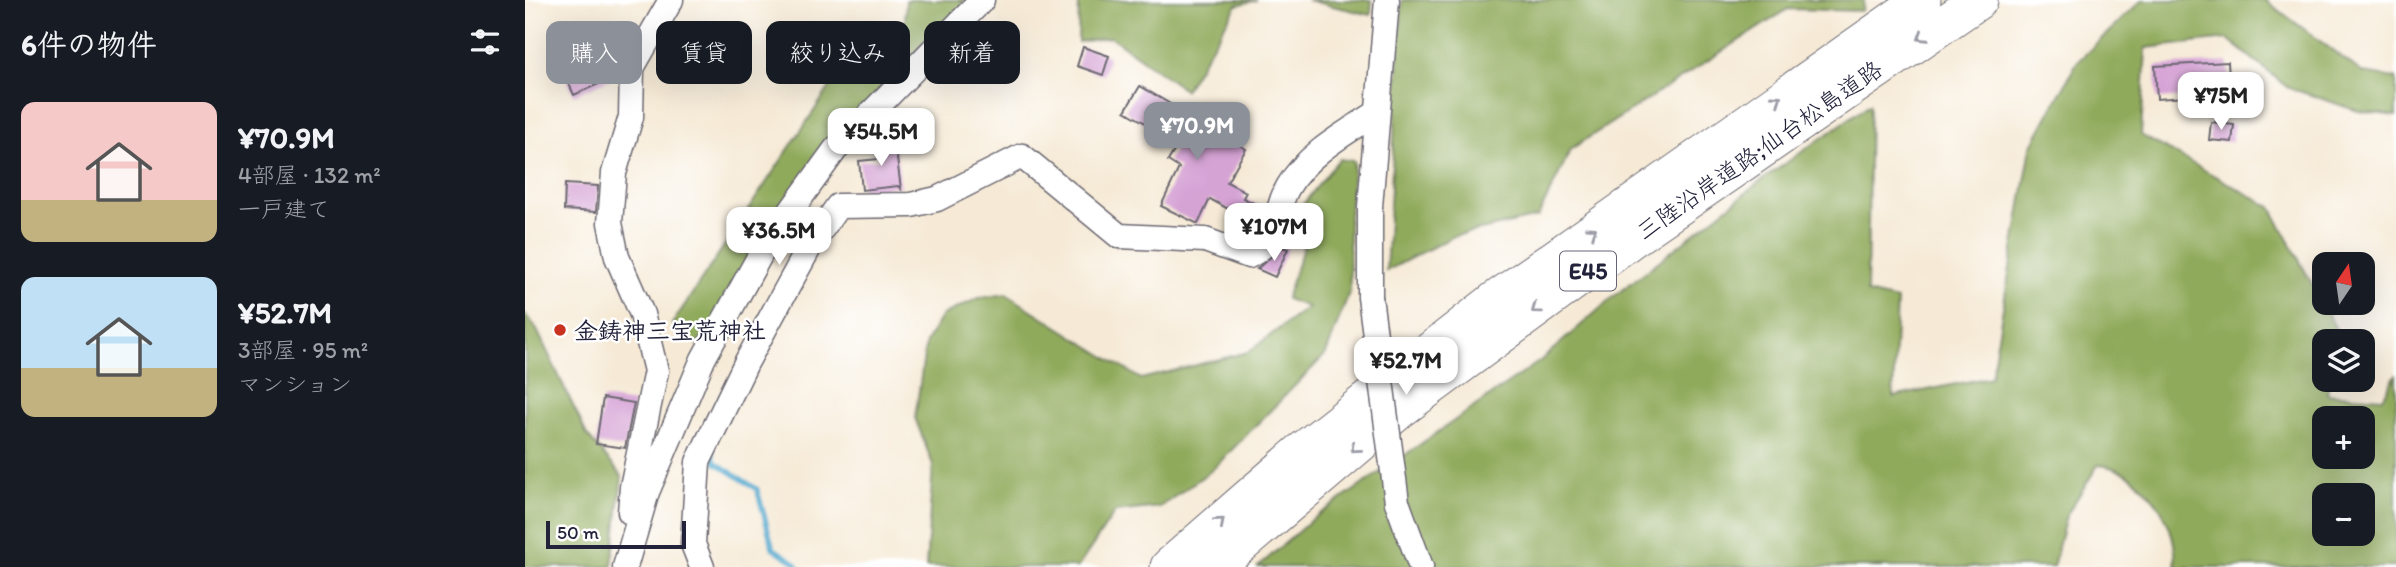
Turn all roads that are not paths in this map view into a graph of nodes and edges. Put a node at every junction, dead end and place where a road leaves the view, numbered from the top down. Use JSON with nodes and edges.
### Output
{"nodes":[{"id":1,"x":671,"y":0,"type":"edge"},
{"id":2,"x":982,"y":0,"type":"edge"},
{"id":3,"x":1387,"y":0,"type":"edge"},
{"id":4,"x":1922,"y":0,"type":"edge"},
{"id":5,"x":1979,"y":0,"type":"edge"},
{"id":6,"x":1375,"y":114,"type":"junction"},
{"id":7,"x":626,"y":562,"type":"edge"},
{"id":8,"x":702,"y":567,"type":"edge"},
{"id":9,"x":1168,"y":567,"type":"edge"},
{"id":10,"x":1215,"y":567,"type":"edge"},
{"id":11,"x":1421,"y":567,"type":"edge"}],
"edges":[{"from":1,"to":7,"type":"street"},
{"from":2,"to":7,"type":"street"},
{"from":3,"to":6,"type":"street"},
{"from":9,"to":4,"type":"highway","name":"三陸沿岸道路;仙台松島道路","number":"E45","one_way":true},
{"from":5,"to":10,"type":"highway","name":"三陸沿岸道路;仙台松島道路","number":"E45","one_way":true},
{"from":6,"to":8,"type":"street"},
{"from":6,"to":11,"type":"street","bridge":true}]}
